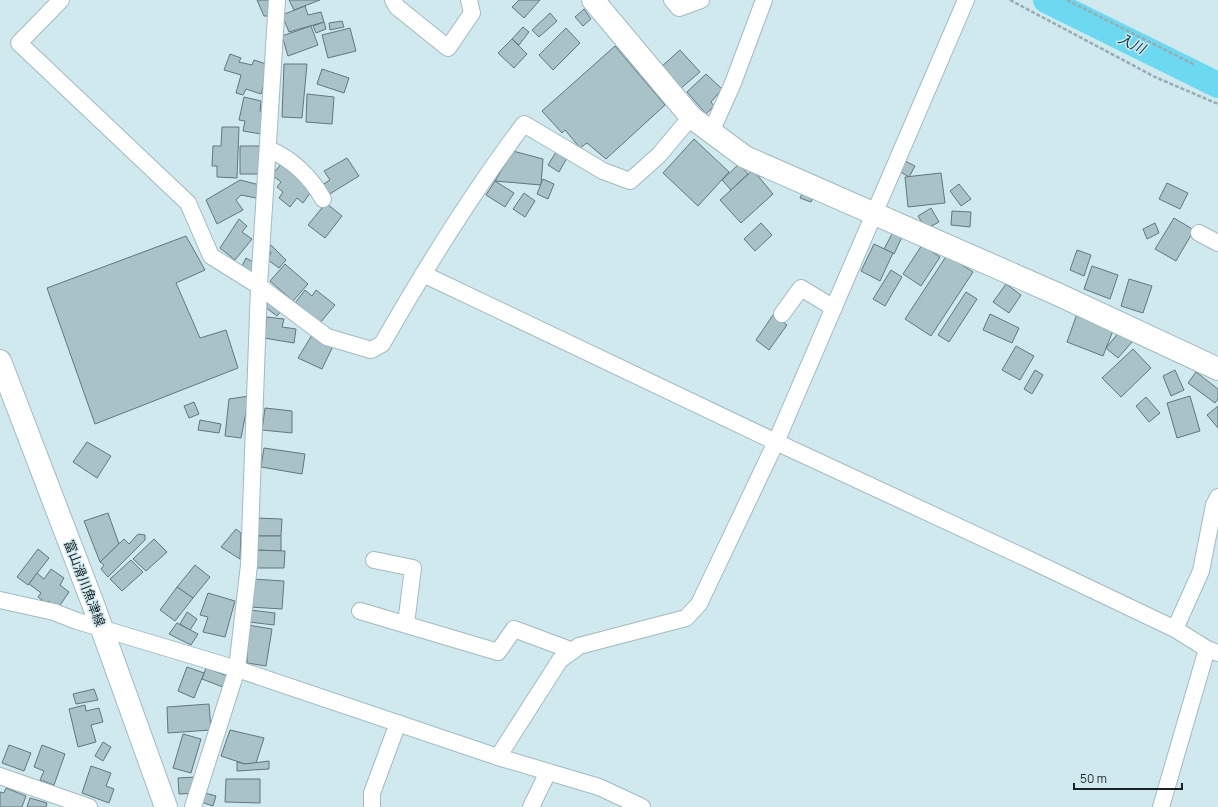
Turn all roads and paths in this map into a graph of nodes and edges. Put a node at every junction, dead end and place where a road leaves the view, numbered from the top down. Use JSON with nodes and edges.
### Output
{"nodes":[{"id":1,"x":61,"y":0,"type":"edge"},
{"id":2,"x":277,"y":0,"type":"edge"},
{"id":3,"x":393,"y":0,"type":"edge"},
{"id":4,"x":469,"y":0,"type":"edge"},
{"id":5,"x":593,"y":0,"type":"edge"},
{"id":6,"x":672,"y":0,"type":"edge"},
{"id":7,"x":701,"y":0,"type":"edge"},
{"id":8,"x":764,"y":0,"type":"edge"},
{"id":9,"x":966,"y":0,"type":"edge"},
{"id":10,"x":1010,"y":0,"type":"edge"},
{"id":11,"x":1067,"y":0,"type":"edge"},
{"id":12,"x":1195,"y":65,"type":"dead end"},
{"id":13,"x":1218,"y":104,"type":"edge"},
{"id":14,"x":691,"y":117,"type":"junction"},
{"id":15,"x":712,"y":132,"type":"junction"},
{"id":16,"x":268,"y":149,"type":"junction"},
{"id":17,"x":323,"y":199,"type":"dead end"},
{"id":18,"x":874,"y":214,"type":"junction"},
{"id":19,"x":1199,"y":233,"type":"dead end"},
{"id":20,"x":1218,"y":243,"type":"edge"},
{"id":21,"x":422,"y":274,"type":"junction"},
{"id":22,"x":259,"y":286,"type":"junction"},
{"id":23,"x":834,"y":308,"type":"junction"},
{"id":24,"x":782,"y":314,"type":"dead end"},
{"id":25,"x":0,"y":361,"type":"edge"},
{"id":26,"x":1218,"y":369,"type":"edge"},
{"id":27,"x":776,"y":442,"type":"junction"},
{"id":28,"x":1218,"y":497,"type":"edge"},
{"id":29,"x":374,"y":560,"type":"dead end"},
{"id":30,"x":0,"y":600,"type":"edge"},
{"id":31,"x":360,"y":611,"type":"dead end"},
{"id":32,"x":406,"y":624,"type":"junction"},
{"id":33,"x":102,"y":628,"type":"junction"},
{"id":34,"x":1175,"y":630,"type":"junction"},
{"id":35,"x":573,"y":650,"type":"junction"},
{"id":36,"x":1212,"y":651,"type":"edge"},
{"id":37,"x":237,"y":669,"type":"junction"},
{"id":38,"x":398,"y":723,"type":"junction"},
{"id":39,"x":498,"y":757,"type":"junction"},
{"id":40,"x":548,"y":772,"type":"junction"},
{"id":41,"x":0,"y":776,"type":"edge"},
{"id":42,"x":68,"y":804,"type":"edge"},
{"id":43,"x":90,"y":807,"type":"edge"},
{"id":44,"x":166,"y":807,"type":"edge"},
{"id":45,"x":193,"y":807,"type":"edge"},
{"id":46,"x":372,"y":807,"type":"edge"},
{"id":47,"x":531,"y":807,"type":"edge"},
{"id":48,"x":642,"y":807,"type":"edge"},
{"id":49,"x":1160,"y":807,"type":"edge"}],
"edges":[{"from":1,"to":22,"type":"street"},
{"from":2,"to":16,"type":"street"},
{"from":3,"to":4,"type":"street"},
{"from":5,"to":14,"type":"street"},
{"from":6,"to":7,"type":"street"},
{"from":8,"to":15,"type":"street"},
{"from":9,"to":18,"type":"street"},
{"from":10,"to":13,"type":"path"},
{"from":11,"to":12,"type":"path"},
{"from":14,"to":15,"type":"street"},
{"from":14,"to":21,"type":"street"},
{"from":15,"to":18,"type":"street"},
{"from":16,"to":17,"type":"street"},
{"from":16,"to":22,"type":"street"},
{"from":18,"to":23,"type":"street"},
{"from":18,"to":26,"type":"street"},
{"from":19,"to":20,"type":"street"},
{"from":21,"to":22,"type":"street"},
{"from":21,"to":27,"type":"street"},
{"from":22,"to":37,"type":"street"},
{"from":23,"to":24,"type":"street"},
{"from":23,"to":27,"type":"street"},
{"from":25,"to":33,"type":"street","name":"富山滑川魚津線"},
{"from":27,"to":34,"type":"street"},
{"from":27,"to":35,"type":"street"},
{"from":28,"to":34,"type":"street"},
{"from":29,"to":32,"type":"street"},
{"from":30,"to":33,"type":"street"},
{"from":31,"to":32,"type":"street"},
{"from":32,"to":35,"type":"street"},
{"from":33,"to":37,"type":"street"},
{"from":33,"to":44,"type":"street","name":"富山滑川魚津線"},
{"from":34,"to":36,"type":"street"},
{"from":35,"to":39,"type":"street"},
{"from":36,"to":49,"type":"street"},
{"from":37,"to":38,"type":"street"},
{"from":37,"to":45,"type":"street"},
{"from":38,"to":39,"type":"street"},
{"from":38,"to":46,"type":"street"},
{"from":39,"to":40,"type":"street"},
{"from":40,"to":47,"type":"street"},
{"from":40,"to":48,"type":"street"},
{"from":41,"to":42,"type":"street"},
{"from":42,"to":43,"type":"street"}]}
